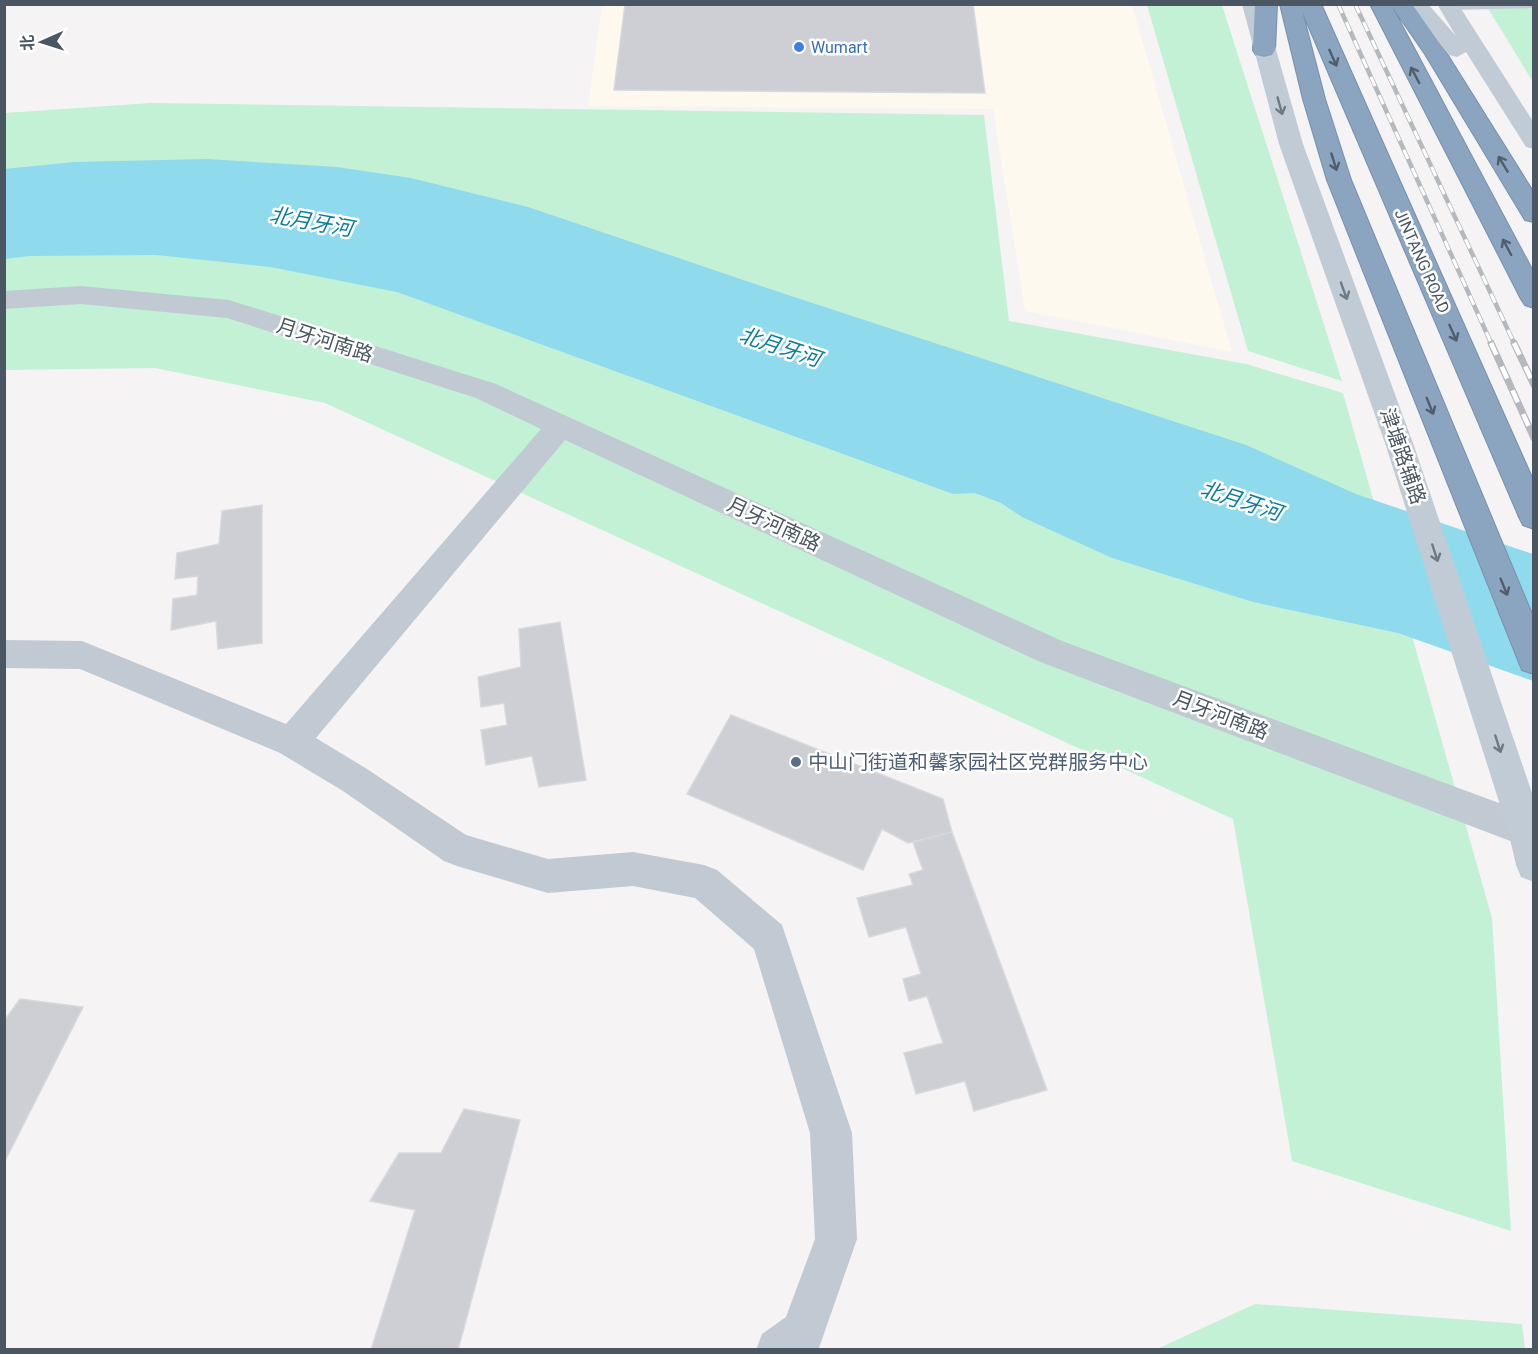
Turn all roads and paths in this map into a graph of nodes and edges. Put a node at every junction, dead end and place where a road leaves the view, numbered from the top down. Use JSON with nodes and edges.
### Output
{"nodes":[{"id":1,"x":1252,"y":4,"type":"edge"},
{"id":2,"x":1266,"y":4,"type":"edge"},
{"id":3,"x":1290,"y":4,"type":"edge"},
{"id":4,"x":1310,"y":4,"type":"edge"},
{"id":5,"x":1380,"y":4,"type":"edge"},
{"id":6,"x":1401,"y":4,"type":"edge"},
{"id":7,"x":1416,"y":4,"type":"edge"},
{"id":8,"x":1533,"y":5,"type":"edge"},
{"id":9,"x":1447,"y":6,"type":"edge"},
{"id":10,"x":1264,"y":50,"type":"junction"},
{"id":11,"x":1526,"y":118,"type":"edge"},
{"id":12,"x":1533,"y":142,"type":"edge"},
{"id":13,"x":1533,"y":214,"type":"edge"},
{"id":14,"x":1533,"y":299,"type":"edge"},
{"id":15,"x":4,"y":300,"type":"edge"},
{"id":16,"x":561,"y":426,"type":"junction"},
{"id":17,"x":1530,"y":508,"type":"edge"},
{"id":18,"x":4,"y":654,"type":"edge"},
{"id":19,"x":1533,"y":660,"type":"edge"},
{"id":20,"x":292,"y":742,"type":"junction"},
{"id":21,"x":1526,"y":830,"type":"junction"},
{"id":22,"x":1533,"y":865,"type":"edge"},
{"id":23,"x":778,"y":1350,"type":"edge"}],
"edges":[{"from":1,"to":10,"type":"street","name":"津塘路辅路"},
{"from":2,"to":10,"type":"highway"},
{"from":3,"to":19,"type":"highway","one_way":true},
{"from":4,"to":17,"type":"highway","name":"JINTANG ROAD","one_way":true},
{"from":14,"to":5,"type":"highway","one_way":true},
{"from":13,"to":6,"type":"highway","one_way":true},
{"from":7,"to":11,"type":"street"},
{"from":8,"to":9,"type":"lane"},
{"from":9,"to":11,"type":"street"},
{"from":10,"to":21,"type":"street","name":"津塘路辅路","one_way":true},
{"from":11,"to":12,"type":"street"},
{"from":15,"to":16,"type":"street","name":"月牙河南路"},
{"from":16,"to":20,"type":"street"},
{"from":16,"to":21,"type":"street","name":"月牙河南路"},
{"from":18,"to":20,"type":"street"},
{"from":20,"to":23,"type":"street"},
{"from":21,"to":22,"type":"street","name":"津塘路辅路"}]}
